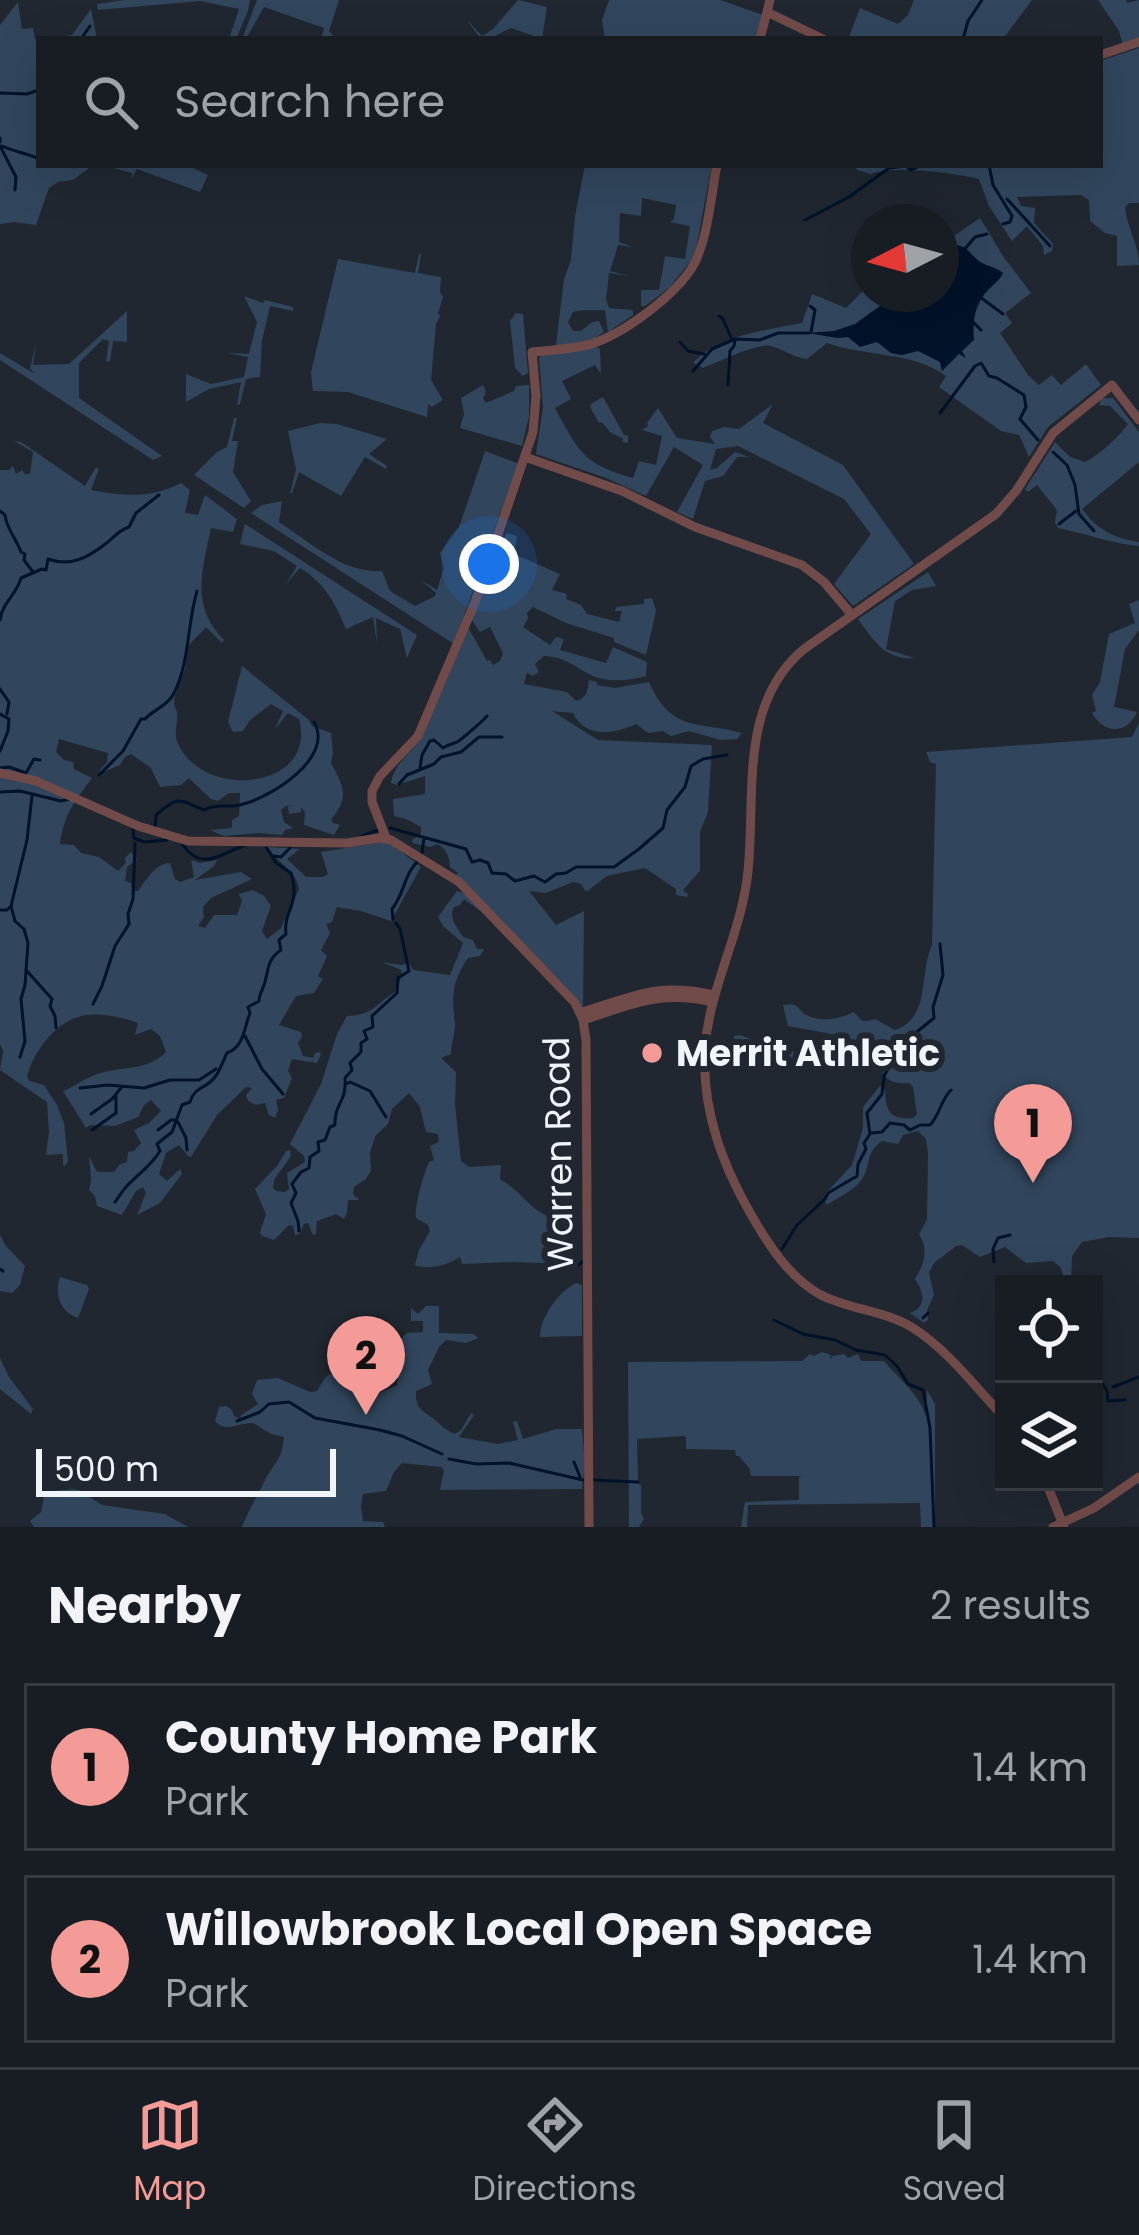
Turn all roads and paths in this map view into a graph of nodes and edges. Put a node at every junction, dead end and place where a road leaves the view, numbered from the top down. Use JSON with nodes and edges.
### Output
{"nodes":[{"id":1,"x":769,"y":6,"type":"edge"},
{"id":2,"x":761,"y":36,"type":"edge"},
{"id":3,"x":818,"y":36,"type":"edge"},
{"id":4,"x":1139,"y":42,"type":"edge"},
{"id":5,"x":1103,"y":55,"type":"edge"},
{"id":6,"x":716,"y":168,"type":"edge"},
{"id":7,"x":1139,"y":420,"type":"edge"},
{"id":8,"x":525,"y":457,"type":"junction"},
{"id":9,"x":852,"y":615,"type":"junction"},
{"id":10,"x":0,"y":773,"type":"edge"},
{"id":11,"x":386,"y":838,"type":"junction"},
{"id":12,"x":714,"y":998,"type":"junction"},
{"id":13,"x":582,"y":1017,"type":"junction"},
{"id":14,"x":995,"y":1408,"type":"edge"},
{"id":15,"x":1139,"y":1477,"type":"edge"},
{"id":16,"x":1049,"y":1491,"type":"edge"},
{"id":17,"x":1060,"y":1526,"type":"edge"},
{"id":18,"x":590,"y":1527,"type":"edge"}],
"edges":[{"from":1,"to":2,"type":"street"},
{"from":1,"to":3,"type":"street"},
{"from":4,"to":5,"type":"street"},
{"from":6,"to":8,"type":"street"},
{"from":7,"to":9,"type":"street"},
{"from":8,"to":9,"type":"street"},
{"from":8,"to":11,"type":"street"},
{"from":9,"to":12,"type":"street"},
{"from":10,"to":11,"type":"street"},
{"from":11,"to":13,"type":"street","name":"Warren Road"},
{"from":12,"to":13,"type":"street"},
{"from":12,"to":14,"type":"street"},
{"from":13,"to":18,"type":"street","name":"Warren Road"},
{"from":15,"to":17,"type":"street"},
{"from":16,"to":17,"type":"street"}]}
